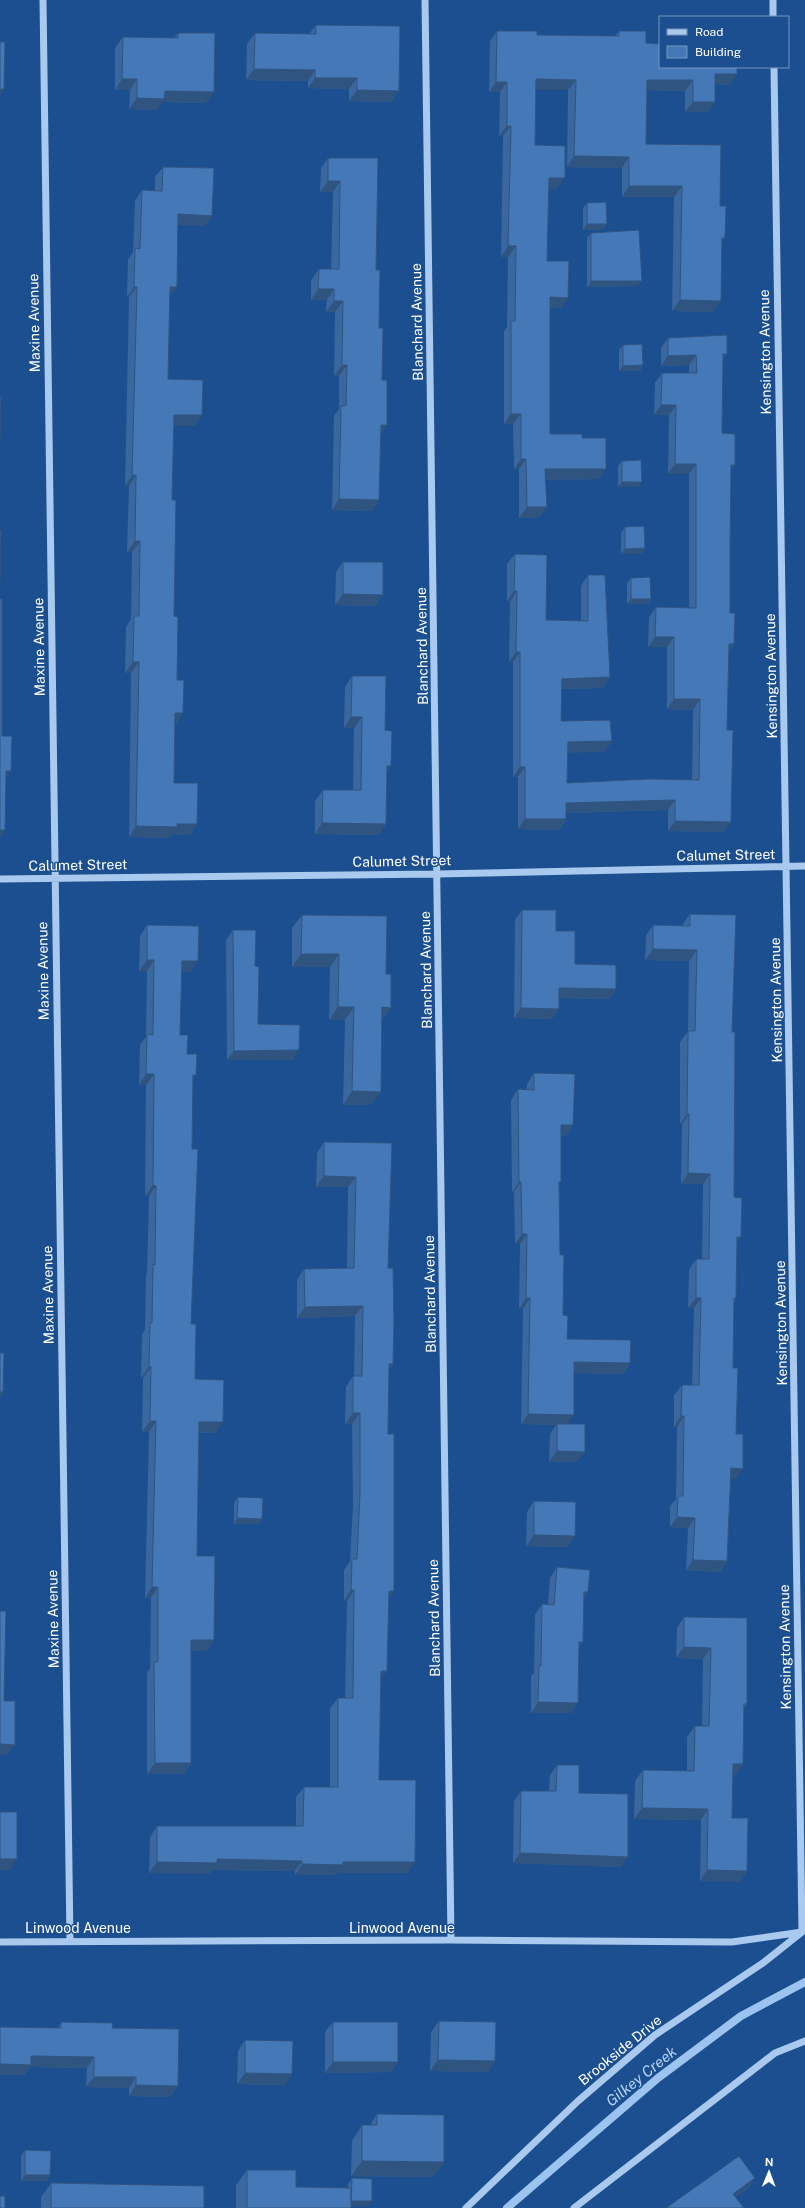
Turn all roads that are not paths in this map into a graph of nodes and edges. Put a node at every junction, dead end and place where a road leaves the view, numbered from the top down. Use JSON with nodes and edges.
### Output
{"nodes":[{"id":1,"x":43,"y":0,"type":"edge"},
{"id":2,"x":425,"y":0,"type":"edge"},
{"id":3,"x":772,"y":0,"type":"edge"},
{"id":4,"x":773,"y":16,"type":"edge"},
{"id":5,"x":774,"y":68,"type":"edge"},
{"id":6,"x":787,"y":866,"type":"junction"},
{"id":7,"x":805,"y":866,"type":"edge"},
{"id":8,"x":438,"y":874,"type":"junction"},
{"id":9,"x":0,"y":878,"type":"edge"},
{"id":10,"x":55,"y":878,"type":"junction"},
{"id":11,"x":804,"y":1931,"type":"edge"},
{"id":12,"x":451,"y":1940,"type":"junction"},
{"id":13,"x":70,"y":1941,"type":"junction"},
{"id":14,"x":0,"y":1942,"type":"edge"},
{"id":15,"x":805,"y":2041,"type":"edge"},
{"id":16,"x":466,"y":2208,"type":"edge"},
{"id":17,"x":574,"y":2208,"type":"edge"}],
"edges":[{"from":1,"to":10,"type":"street","name":"Maxine Avenue"},
{"from":2,"to":8,"type":"street","name":"Blanchard Avenue"},
{"from":3,"to":4,"type":"street"},
{"from":5,"to":6,"type":"street","name":"Kensington Avenue"},
{"from":6,"to":7,"type":"street","name":"Calumet Street"},
{"from":6,"to":8,"type":"street","name":"Calumet Street"},
{"from":6,"to":11,"type":"street","name":"Kensington Avenue"},
{"from":8,"to":10,"type":"street","name":"Calumet Street"},
{"from":8,"to":12,"type":"street","name":"Blanchard Avenue"},
{"from":9,"to":10,"type":"street","name":"Calumet Street"},
{"from":10,"to":13,"type":"street","name":"Maxine Avenue"},
{"from":11,"to":12,"type":"street","name":"Linwood Avenue"},
{"from":11,"to":16,"type":"street","name":"Brookside Drive"},
{"from":12,"to":13,"type":"street","name":"Linwood Avenue"},
{"from":13,"to":14,"type":"street","name":"Linwood Avenue"},
{"from":15,"to":17,"type":"street"}]}
